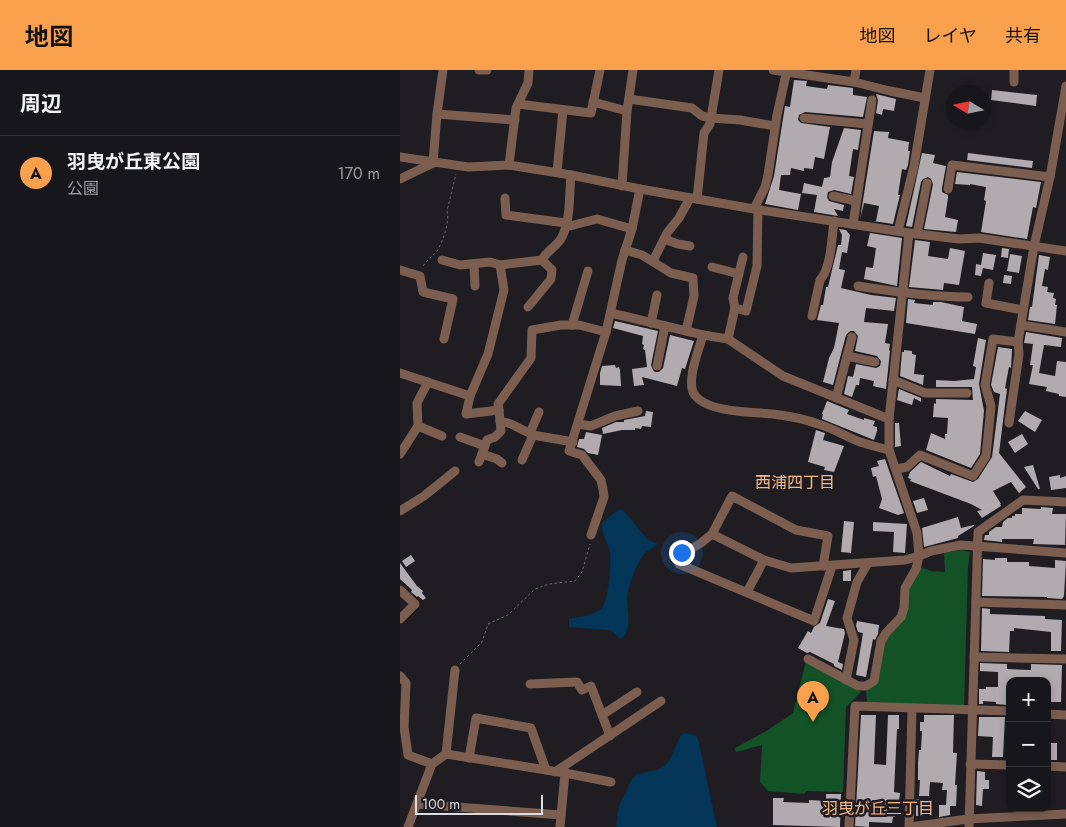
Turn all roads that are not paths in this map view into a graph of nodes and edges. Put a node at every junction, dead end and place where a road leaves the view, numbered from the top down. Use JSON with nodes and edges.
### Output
{"nodes":[{"id":1,"x":443,"y":70,"type":"edge"},
{"id":2,"x":479,"y":70,"type":"edge"},
{"id":3,"x":487,"y":70,"type":"edge"},
{"id":4,"x":528,"y":70,"type":"edge"},
{"id":5,"x":600,"y":70,"type":"edge"},
{"id":6,"x":633,"y":70,"type":"edge"},
{"id":7,"x":719,"y":70,"type":"edge"},
{"id":8,"x":773,"y":70,"type":"edge"},
{"id":9,"x":856,"y":70,"type":"edge"},
{"id":10,"x":930,"y":70,"type":"edge"},
{"id":11,"x":1014,"y":70,"type":"edge"},
{"id":12,"x":787,"y":71,"type":"edge"},
{"id":13,"x":854,"y":82,"type":"junction"},
{"id":14,"x":1014,"y":82,"type":"dead end"},
{"id":15,"x":1066,"y":86,"type":"edge"},
{"id":16,"x":924,"y":98,"type":"junction"},
{"id":17,"x":629,"y":99,"type":"junction"},
{"id":18,"x":872,"y":100,"type":"dead end"},
{"id":19,"x":593,"y":102,"type":"junction"},
{"id":20,"x":518,"y":104,"type":"junction"},
{"id":21,"x":563,"y":110,"type":"junction"},
{"id":22,"x":627,"y":110,"type":"junction"},
{"id":23,"x":437,"y":114,"type":"junction"},
{"id":24,"x":711,"y":118,"type":"junction"},
{"id":25,"x":804,"y":118,"type":"dead end"},
{"id":26,"x":514,"y":120,"type":"junction"},
{"id":27,"x":867,"y":124,"type":"junction"},
{"id":28,"x":775,"y":126,"type":"junction"},
{"id":29,"x":400,"y":158,"type":"edge"},
{"id":30,"x":433,"y":163,"type":"junction"},
{"id":31,"x":509,"y":164,"type":"junction"},
{"id":32,"x":557,"y":172,"type":"junction"},
{"id":33,"x":571,"y":175,"type":"junction"},
{"id":34,"x":1050,"y":177,"type":"junction"},
{"id":35,"x":400,"y":179,"type":"edge"},
{"id":36,"x":927,"y":183,"type":"dead end"},
{"id":37,"x":622,"y":186,"type":"junction"},
{"id":38,"x":948,"y":189,"type":"dead end"},
{"id":39,"x":640,"y":190,"type":"junction"},
{"id":40,"x":833,"y":196,"type":"dead end"},
{"id":41,"x":505,"y":198,"type":"dead end"},
{"id":42,"x":693,"y":198,"type":"junction"},
{"id":43,"x":856,"y":200,"type":"junction"},
{"id":44,"x":756,"y":209,"type":"junction"},
{"id":45,"x":834,"y":221,"type":"junction"},
{"id":46,"x":853,"y":224,"type":"junction"},
{"id":47,"x":566,"y":225,"type":"junction"},
{"id":48,"x":632,"y":229,"type":"junction"},
{"id":49,"x":898,"y":231,"type":"junction"},
{"id":50,"x":913,"y":233,"type":"junction"},
{"id":51,"x":664,"y":239,"type":"junction"},
{"id":52,"x":690,"y":246,"type":"dead end"},
{"id":53,"x":1034,"y":246,"type":"junction"},
{"id":54,"x":625,"y":250,"type":"junction"},
{"id":55,"x":1066,"y":251,"type":"edge"},
{"id":56,"x":742,"y":257,"type":"dead end"},
{"id":57,"x":442,"y":260,"type":"dead end"},
{"id":58,"x":542,"y":260,"type":"junction"},
{"id":59,"x":653,"y":261,"type":"junction"},
{"id":60,"x":474,"y":264,"type":"junction"},
{"id":61,"x":500,"y":265,"type":"junction"},
{"id":62,"x":712,"y":267,"type":"dead end"},
{"id":63,"x":588,"y":271,"type":"dead end"},
{"id":64,"x":400,"y":272,"type":"edge"},
{"id":65,"x":739,"y":274,"type":"junction"},
{"id":66,"x":989,"y":283,"type":"dead end"},
{"id":67,"x":474,"y":286,"type":"dead end"},
{"id":68,"x":858,"y":286,"type":"dead end"},
{"id":69,"x":903,"y":293,"type":"junction"},
{"id":70,"x":657,"y":295,"type":"dead end"},
{"id":71,"x":968,"y":297,"type":"dead end"},
{"id":72,"x":528,"y":307,"type":"dead end"},
{"id":73,"x":735,"y":308,"type":"junction"},
{"id":74,"x":1023,"y":310,"type":"junction"},
{"id":75,"x":611,"y":313,"type":"junction"},
{"id":76,"x":812,"y":316,"type":"dead end"},
{"id":77,"x":651,"y":323,"type":"junction"},
{"id":78,"x":572,"y":325,"type":"junction"},
{"id":79,"x":1021,"y":325,"type":"junction"},
{"id":80,"x":665,"y":326,"type":"junction"},
{"id":81,"x":686,"y":331,"type":"junction"},
{"id":82,"x":606,"y":332,"type":"junction"},
{"id":83,"x":1066,"y":332,"type":"edge"},
{"id":84,"x":703,"y":335,"type":"junction"},
{"id":85,"x":852,"y":337,"type":"dead end"},
{"id":86,"x":444,"y":339,"type":"dead end"},
{"id":87,"x":728,"y":339,"type":"junction"},
{"id":88,"x":1018,"y":342,"type":"junction"},
{"id":89,"x":847,"y":356,"type":"junction"},
{"id":90,"x":875,"y":362,"type":"dead end"},
{"id":91,"x":657,"y":366,"type":"dead end"},
{"id":92,"x":400,"y":373,"type":"edge"},
{"id":93,"x":893,"y":380,"type":"junction"},
{"id":94,"x":428,"y":382,"type":"junction"},
{"id":95,"x":967,"y":393,"type":"dead end"},
{"id":96,"x":470,"y":396,"type":"junction"},
{"id":97,"x":836,"y":398,"type":"junction"},
{"id":98,"x":499,"y":410,"type":"junction"},
{"id":99,"x":539,"y":412,"type":"dead end"},
{"id":100,"x":638,"y":412,"type":"dead end"},
{"id":101,"x":889,"y":419,"type":"junction"},
{"id":102,"x":500,"y":421,"type":"junction"},
{"id":103,"x":1009,"y":423,"type":"dead end"},
{"id":104,"x":578,"y":424,"type":"junction"},
{"id":105,"x":418,"y":426,"type":"junction"},
{"id":106,"x":531,"y":434,"type":"junction"},
{"id":107,"x":442,"y":436,"type":"dead end"},
{"id":108,"x":460,"y":437,"type":"dead end"},
{"id":109,"x":573,"y":442,"type":"junction"},
{"id":110,"x":401,"y":450,"type":"edge"},
{"id":111,"x":890,"y":450,"type":"junction"},
{"id":112,"x":482,"y":454,"type":"junction"},
{"id":113,"x":522,"y":460,"type":"dead end"},
{"id":114,"x":502,"y":463,"type":"dead end"},
{"id":115,"x":896,"y":469,"type":"junction"},
{"id":116,"x":455,"y":471,"type":"dead end"},
{"id":117,"x":1066,"y":502,"type":"edge"},
{"id":118,"x":400,"y":510,"type":"edge"},
{"id":119,"x":712,"y":534,"type":"junction"},
{"id":120,"x":591,"y":535,"type":"road end"},
{"id":121,"x":978,"y":547,"type":"junction"},
{"id":122,"x":1066,"y":553,"type":"edge"},
{"id":123,"x":919,"y":556,"type":"junction"},
{"id":124,"x":764,"y":560,"type":"junction"},
{"id":125,"x":868,"y":563,"type":"junction"},
{"id":126,"x":828,"y":566,"type":"junction"},
{"id":127,"x":400,"y":590,"type":"edge"},
{"id":128,"x":747,"y":592,"type":"junction"},
{"id":129,"x":976,"y":602,"type":"junction"},
{"id":130,"x":1066,"y":606,"type":"edge"},
{"id":131,"x":400,"y":619,"type":"edge"},
{"id":132,"x":974,"y":657,"type":"junction"},
{"id":133,"x":808,"y":659,"type":"dead end"},
{"id":134,"x":1066,"y":659,"type":"edge"},
{"id":135,"x":454,"y":670,"type":"road end"},
{"id":136,"x":400,"y":676,"type":"edge"},
{"id":137,"x":846,"y":680,"type":"junction"},
{"id":138,"x":530,"y":684,"type":"dead end"},
{"id":139,"x":637,"y":692,"type":"dead end"},
{"id":140,"x":661,"y":701,"type":"dead end"},
{"id":141,"x":912,"y":708,"type":"junction"},
{"id":142,"x":972,"y":709,"type":"junction"},
{"id":143,"x":1006,"y":711,"type":"edge"},
{"id":144,"x":1051,"y":714,"type":"edge"},
{"id":145,"x":602,"y":715,"type":"junction"},
{"id":146,"x":1066,"y":715,"type":"edge"},
{"id":147,"x":610,"y":736,"type":"junction"},
{"id":148,"x":403,"y":737,"type":"edge"},
{"id":149,"x":446,"y":754,"type":"junction"},
{"id":150,"x":469,"y":758,"type":"junction"},
{"id":151,"x":432,"y":764,"type":"junction"},
{"id":152,"x":970,"y":764,"type":"junction"},
{"id":153,"x":1006,"y":765,"type":"edge"},
{"id":154,"x":1051,"y":766,"type":"edge"},
{"id":155,"x":1066,"y":767,"type":"edge"},
{"id":156,"x":551,"y":771,"type":"junction"},
{"id":157,"x":565,"y":773,"type":"junction"},
{"id":158,"x":611,"y":782,"type":"dead end"},
{"id":159,"x":417,"y":804,"type":"junction"},
{"id":160,"x":1066,"y":814,"type":"edge"},
{"id":161,"x":561,"y":815,"type":"junction"},
{"id":162,"x":400,"y":823,"type":"edge"},
{"id":163,"x":969,"y":823,"type":"edge"},
{"id":164,"x":407,"y":827,"type":"edge"},
{"id":165,"x":560,"y":827,"type":"edge"},
{"id":166,"x":850,"y":827,"type":"edge"},
{"id":167,"x":910,"y":827,"type":"edge"}],
"edges":[{"from":1,"to":23,"type":"street"},
{"from":2,"to":3,"type":"street"},
{"from":4,"to":20,"type":"street"},
{"from":5,"to":19,"type":"street"},
{"from":6,"to":17,"type":"street"},
{"from":7,"to":24,"type":"street"},
{"from":8,"to":12,"type":"street"},
{"from":9,"to":13,"type":"street"},
{"from":10,"to":16,"type":"street"},
{"from":11,"to":14,"type":"street"},
{"from":12,"to":13,"type":"street"},
{"from":12,"to":28,"type":"street"},
{"from":13,"to":16,"type":"street"},
{"from":15,"to":34,"type":"street"},
{"from":16,"to":49,"type":"street"},
{"from":17,"to":22,"type":"street"},
{"from":17,"to":24,"type":"street"},
{"from":18,"to":27,"type":"street"},
{"from":19,"to":21,"type":"street"},
{"from":19,"to":22,"type":"street"},
{"from":20,"to":21,"type":"street"},
{"from":20,"to":26,"type":"street"},
{"from":21,"to":32,"type":"street"},
{"from":22,"to":37,"type":"street"},
{"from":23,"to":26,"type":"street"},
{"from":23,"to":30,"type":"street"},
{"from":24,"to":28,"type":"street"},
{"from":24,"to":42,"type":"street"},
{"from":25,"to":27,"type":"street"},
{"from":26,"to":31,"type":"street"},
{"from":27,"to":43,"type":"street"},
{"from":28,"to":44,"type":"street"},
{"from":29,"to":30,"type":"street"},
{"from":30,"to":31,"type":"street"},
{"from":30,"to":35,"type":"street"},
{"from":31,"to":32,"type":"street"},
{"from":32,"to":33,"type":"street"},
{"from":33,"to":37,"type":"street"},
{"from":33,"to":47,"type":"street"},
{"from":34,"to":38,"type":"street"},
{"from":34,"to":53,"type":"street"},
{"from":36,"to":50,"type":"street"},
{"from":37,"to":39,"type":"street"},
{"from":39,"to":42,"type":"street"},
{"from":39,"to":48,"type":"street"},
{"from":40,"to":43,"type":"street"},
{"from":41,"to":47,"type":"street"},
{"from":42,"to":44,"type":"street"},
{"from":42,"to":51,"type":"street"},
{"from":43,"to":46,"type":"street"},
{"from":44,"to":45,"type":"street"},
{"from":44,"to":73,"type":"street"},
{"from":45,"to":46,"type":"street"},
{"from":45,"to":76,"type":"street"},
{"from":46,"to":49,"type":"street"},
{"from":47,"to":48,"type":"street"},
{"from":47,"to":58,"type":"street"},
{"from":48,"to":54,"type":"street"},
{"from":49,"to":50,"type":"street"},
{"from":50,"to":53,"type":"street"},
{"from":50,"to":69,"type":"street"},
{"from":51,"to":52,"type":"street"},
{"from":51,"to":59,"type":"street"},
{"from":53,"to":55,"type":"street"},
{"from":53,"to":74,"type":"street"},
{"from":54,"to":59,"type":"street"},
{"from":54,"to":75,"type":"street"},
{"from":56,"to":65,"type":"street"},
{"from":57,"to":60,"type":"street"},
{"from":58,"to":61,"type":"street"},
{"from":58,"to":72,"type":"street"},
{"from":59,"to":81,"type":"street"},
{"from":60,"to":61,"type":"street"},
{"from":60,"to":67,"type":"street"},
{"from":61,"to":96,"type":"street"},
{"from":62,"to":65,"type":"street"},
{"from":63,"to":78,"type":"street"},
{"from":64,"to":86,"type":"street"},
{"from":65,"to":73,"type":"street"},
{"from":66,"to":74,"type":"street"},
{"from":68,"to":69,"type":"street"},
{"from":69,"to":71,"type":"street"},
{"from":69,"to":93,"type":"street"},
{"from":70,"to":77,"type":"street"},
{"from":73,"to":87,"type":"street"},
{"from":74,"to":79,"type":"street"},
{"from":75,"to":77,"type":"street"},
{"from":75,"to":82,"type":"street"},
{"from":77,"to":80,"type":"street"},
{"from":78,"to":82,"type":"street"},
{"from":78,"to":98,"type":"street"},
{"from":79,"to":83,"type":"street"},
{"from":79,"to":88,"type":"street"},
{"from":80,"to":81,"type":"street"},
{"from":80,"to":91,"type":"street"},
{"from":81,"to":84,"type":"street"},
{"from":82,"to":104,"type":"street"},
{"from":84,"to":87,"type":"street"},
{"from":84,"to":111,"type":"street"},
{"from":85,"to":89,"type":"street"},
{"from":87,"to":97,"type":"street"},
{"from":88,"to":103,"type":"street"},
{"from":88,"to":115,"type":"street"},
{"from":89,"to":90,"type":"street"},
{"from":89,"to":97,"type":"street"},
{"from":92,"to":94,"type":"street"},
{"from":93,"to":95,"type":"street"},
{"from":93,"to":101,"type":"street"},
{"from":94,"to":96,"type":"street"},
{"from":94,"to":105,"type":"street"},
{"from":96,"to":98,"type":"street"},
{"from":97,"to":101,"type":"street"},
{"from":98,"to":102,"type":"street"},
{"from":99,"to":106,"type":"street"},
{"from":100,"to":104,"type":"street"},
{"from":101,"to":111,"type":"street"},
{"from":102,"to":106,"type":"street"},
{"from":102,"to":112,"type":"street"},
{"from":104,"to":109,"type":"street"},
{"from":105,"to":107,"type":"street"},
{"from":105,"to":110,"type":"street"},
{"from":106,"to":109,"type":"street"},
{"from":106,"to":113,"type":"street"},
{"from":108,"to":112,"type":"street"},
{"from":109,"to":120,"type":"street"},
{"from":111,"to":115,"type":"street"},
{"from":112,"to":114,"type":"street"},
{"from":115,"to":123,"type":"street"},
{"from":116,"to":118,"type":"street"},
{"from":117,"to":121,"type":"street"},
{"from":119,"to":124,"type":"street"},
{"from":119,"to":126,"type":"street"},
{"from":119,"to":128,"type":"street"},
{"from":121,"to":122,"type":"street"},
{"from":121,"to":123,"type":"street"},
{"from":121,"to":129,"type":"street"},
{"from":123,"to":125,"type":"street"},
{"from":123,"to":137,"type":"street"},
{"from":124,"to":126,"type":"street"},
{"from":124,"to":128,"type":"street"},
{"from":125,"to":126,"type":"street"},
{"from":125,"to":137,"type":"street"},
{"from":126,"to":128,"type":"street"},
{"from":127,"to":131,"type":"street"},
{"from":129,"to":130,"type":"street"},
{"from":129,"to":132,"type":"street"},
{"from":132,"to":134,"type":"street"},
{"from":132,"to":142,"type":"street"},
{"from":133,"to":137,"type":"street"},
{"from":135,"to":149,"type":"street"},
{"from":136,"to":148,"type":"street"},
{"from":138,"to":145,"type":"street"},
{"from":139,"to":145,"type":"street"},
{"from":140,"to":147,"type":"street"},
{"from":141,"to":142,"type":"street"},
{"from":141,"to":166,"type":"street"},
{"from":141,"to":167,"type":"street"},
{"from":142,"to":143,"type":"street"},
{"from":142,"to":152,"type":"street"},
{"from":144,"to":146,"type":"street"},
{"from":145,"to":147,"type":"street"},
{"from":147,"to":156,"type":"street"},
{"from":148,"to":151,"type":"street"},
{"from":149,"to":150,"type":"street"},
{"from":149,"to":151,"type":"street"},
{"from":150,"to":156,"type":"street"},
{"from":150,"to":156,"type":"street"},
{"from":151,"to":159,"type":"street"},
{"from":152,"to":153,"type":"street"},
{"from":152,"to":163,"type":"street"},
{"from":154,"to":155,"type":"street"},
{"from":156,"to":157,"type":"street"},
{"from":157,"to":158,"type":"street"},
{"from":157,"to":161,"type":"street"},
{"from":159,"to":161,"type":"street"},
{"from":159,"to":164,"type":"street"},
{"from":160,"to":163,"type":"street"},
{"from":161,"to":165,"type":"street"},
{"from":162,"to":164,"type":"street"},
{"from":163,"to":167,"type":"street"}]}
